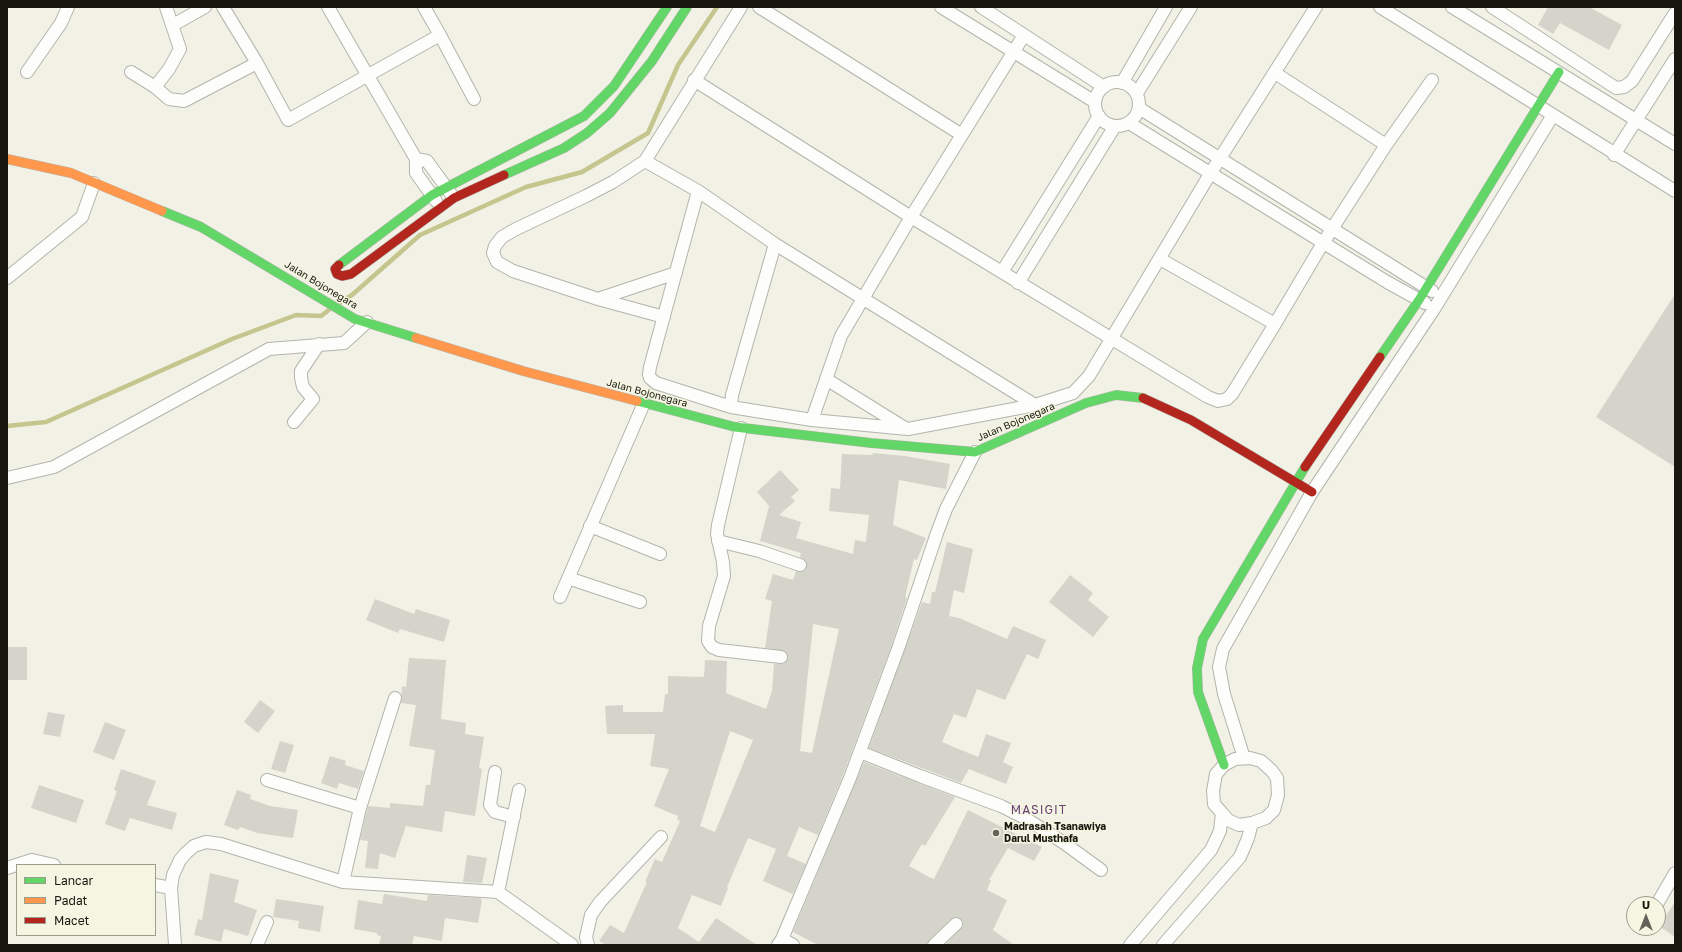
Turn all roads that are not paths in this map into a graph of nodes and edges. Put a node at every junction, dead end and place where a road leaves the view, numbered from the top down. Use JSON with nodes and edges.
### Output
{"nodes":[{"id":1,"x":68,"y":7,"type":"edge"},
{"id":2,"x":166,"y":7,"type":"edge"},
{"id":3,"x":205,"y":7,"type":"edge"},
{"id":4,"x":223,"y":7,"type":"edge"},
{"id":5,"x":328,"y":7,"type":"edge"},
{"id":6,"x":424,"y":7,"type":"edge"},
{"id":7,"x":667,"y":7,"type":"edge"},
{"id":8,"x":687,"y":7,"type":"edge"},
{"id":9,"x":741,"y":7,"type":"edge"},
{"id":10,"x":759,"y":7,"type":"edge"},
{"id":11,"x":941,"y":7,"type":"edge"},
{"id":12,"x":981,"y":7,"type":"edge"},
{"id":13,"x":1166,"y":7,"type":"edge"},
{"id":14,"x":1191,"y":7,"type":"edge"},
{"id":15,"x":1316,"y":7,"type":"edge"},
{"id":16,"x":1380,"y":7,"type":"edge"},
{"id":17,"x":1452,"y":7,"type":"edge"},
{"id":18,"x":1492,"y":7,"type":"edge"},
{"id":19,"x":1675,"y":14,"type":"edge"},
{"id":20,"x":173,"y":24,"type":"junction"},
{"id":21,"x":440,"y":35,"type":"junction"},
{"id":22,"x":1024,"y":35,"type":"junction"},
{"id":23,"x":1014,"y":52,"type":"junction"},
{"id":24,"x":1675,"y":59,"type":"edge"},
{"id":25,"x":257,"y":63,"type":"junction"},
{"id":26,"x":27,"y":72,"type":"dead end"},
{"id":27,"x":131,"y":72,"type":"dead end"},
{"id":28,"x":1560,"y":72,"type":"junction"},
{"id":29,"x":1275,"y":73,"type":"junction"},
{"id":30,"x":368,"y":77,"type":"junction"},
{"id":31,"x":694,"y":80,"type":"junction"},
{"id":32,"x":1432,"y":80,"type":"dead end"},
{"id":33,"x":1122,"y":83,"type":"junction"},
{"id":34,"x":155,"y":87,"type":"junction"},
{"id":35,"x":1104,"y":87,"type":"junction"},
{"id":36,"x":1137,"y":94,"type":"junction"},
{"id":37,"x":474,"y":99,"type":"dead end"},
{"id":38,"x":599,"y":101,"type":"junction"},
{"id":39,"x":1096,"y":102,"type":"junction"},
{"id":40,"x":1539,"y":107,"type":"junction"},
{"id":41,"x":1139,"y":108,"type":"junction"},
{"id":42,"x":610,"y":113,"type":"junction"},
{"id":43,"x":1553,"y":115,"type":"junction"},
{"id":44,"x":1099,"y":116,"type":"junction"},
{"id":45,"x":1637,"y":120,"type":"junction"},
{"id":46,"x":1129,"y":123,"type":"junction"},
{"id":47,"x":1115,"y":126,"type":"junction"},
{"id":48,"x":962,"y":135,"type":"junction"},
{"id":49,"x":1675,"y":144,"type":"edge"},
{"id":50,"x":1386,"y":145,"type":"junction"},
{"id":51,"x":1617,"y":150,"type":"junction"},
{"id":52,"x":7,"y":159,"type":"edge"},
{"id":53,"x":416,"y":159,"type":"junction"},
{"id":54,"x":1220,"y":160,"type":"junction"},
{"id":55,"x":646,"y":161,"type":"junction"},
{"id":56,"x":1210,"y":174,"type":"junction"},
{"id":57,"x":94,"y":183,"type":"junction"},
{"id":58,"x":445,"y":187,"type":"junction"},
{"id":59,"x":698,"y":191,"type":"junction"},
{"id":60,"x":1675,"y":191,"type":"edge"},
{"id":61,"x":432,"y":196,"type":"junction"},
{"id":62,"x":454,"y":198,"type":"junction"},
{"id":63,"x":440,"y":207,"type":"junction"},
{"id":64,"x":911,"y":217,"type":"junction"},
{"id":65,"x":1333,"y":228,"type":"junction"},
{"id":66,"x":1323,"y":242,"type":"junction"},
{"id":67,"x":775,"y":244,"type":"junction"},
{"id":68,"x":1160,"y":259,"type":"junction"},
{"id":69,"x":1002,"y":272,"type":"junction"},
{"id":70,"x":676,"y":273,"type":"junction"},
{"id":71,"x":7,"y":278,"type":"edge"},
{"id":72,"x":1018,"y":283,"type":"junction"},
{"id":73,"x":1426,"y":288,"type":"junction"},
{"id":74,"x":1442,"y":297,"type":"junction"},
{"id":75,"x":598,"y":299,"type":"junction"},
{"id":76,"x":862,"y":299,"type":"junction"},
{"id":77,"x":1419,"y":300,"type":"junction"},
{"id":78,"x":1434,"y":309,"type":"junction"},
{"id":79,"x":664,"y":317,"type":"junction"},
{"id":80,"x":361,"y":321,"type":"junction"},
{"id":81,"x":1275,"y":324,"type":"junction"},
{"id":82,"x":1112,"y":338,"type":"junction"},
{"id":83,"x":319,"y":344,"type":"junction"},
{"id":84,"x":826,"y":379,"type":"junction"},
{"id":85,"x":644,"y":403,"type":"junction"},
{"id":86,"x":1035,"y":405,"type":"junction"},
{"id":87,"x":731,"y":407,"type":"junction"},
{"id":88,"x":812,"y":420,"type":"junction"},
{"id":89,"x":294,"y":422,"type":"dead end"},
{"id":90,"x":742,"y":428,"type":"junction"},
{"id":91,"x":908,"y":429,"type":"junction"},
{"id":92,"x":974,"y":452,"type":"junction"},
{"id":93,"x":7,"y":478,"type":"edge"},
{"id":94,"x":1294,"y":482,"type":"junction"},
{"id":95,"x":1312,"y":492,"type":"junction"},
{"id":96,"x":590,"y":526,"type":"junction"},
{"id":97,"x":718,"y":541,"type":"junction"},
{"id":98,"x":660,"y":554,"type":"dead end"},
{"id":99,"x":800,"y":565,"type":"dead end"},
{"id":100,"x":568,"y":578,"type":"junction"},
{"id":101,"x":560,"y":597,"type":"dead end"},
{"id":102,"x":640,"y":602,"type":"dead end"},
{"id":103,"x":781,"y":657,"type":"dead end"},
{"id":104,"x":395,"y":698,"type":"dead end"},
{"id":105,"x":860,"y":752,"type":"junction"},
{"id":106,"x":1244,"y":758,"type":"junction"},
{"id":107,"x":1224,"y":765,"type":"junction"},
{"id":108,"x":495,"y":772,"type":"dead end"},
{"id":109,"x":266,"y":780,"type":"dead end"},
{"id":110,"x":519,"y":790,"type":"dead end"},
{"id":111,"x":360,"y":808,"type":"junction"},
{"id":112,"x":1222,"y":813,"type":"junction"},
{"id":113,"x":514,"y":817,"type":"junction"},
{"id":114,"x":1252,"y":823,"type":"junction"},
{"id":115,"x":661,"y":837,"type":"dead end"},
{"id":116,"x":20,"y":864,"type":"edge"},
{"id":117,"x":50,"y":864,"type":"edge"},
{"id":118,"x":1101,"y":870,"type":"dead end"},
{"id":119,"x":1674,"y":880,"type":"edge"},
{"id":120,"x":343,"y":882,"type":"junction"},
{"id":121,"x":156,"y":886,"type":"edge"},
{"id":122,"x":171,"y":888,"type":"junction"},
{"id":123,"x":498,"y":892,"type":"junction"},
{"id":124,"x":1663,"y":896,"type":"edge"},
{"id":125,"x":267,"y":922,"type":"dead end"},
{"id":126,"x":956,"y":924,"type":"dead end"},
{"id":127,"x":780,"y":942,"type":"edge"},
{"id":128,"x":175,"y":945,"type":"edge"},
{"id":129,"x":257,"y":945,"type":"edge"},
{"id":130,"x":572,"y":945,"type":"edge"},
{"id":131,"x":588,"y":945,"type":"edge"},
{"id":132,"x":793,"y":945,"type":"edge"},
{"id":133,"x":934,"y":945,"type":"edge"},
{"id":134,"x":1130,"y":945,"type":"edge"},
{"id":135,"x":1163,"y":945,"type":"edge"}],
"edges":[{"from":1,"to":26,"type":"street"},
{"from":2,"to":20,"type":"street"},
{"from":3,"to":20,"type":"street"},
{"from":4,"to":25,"type":"street"},
{"from":5,"to":30,"type":"street"},
{"from":6,"to":21,"type":"street"},
{"from":7,"to":38,"type":"street"},
{"from":8,"to":42,"type":"street"},
{"from":9,"to":31,"type":"street"},
{"from":10,"to":48,"type":"street"},
{"from":11,"to":23,"type":"street"},
{"from":12,"to":22,"type":"street"},
{"from":13,"to":33,"type":"street"},
{"from":14,"to":36,"type":"street"},
{"from":15,"to":29,"type":"street"},
{"from":16,"to":40,"type":"street"},
{"from":17,"to":28,"type":"street"},
{"from":18,"to":19,"type":"street"},
{"from":20,"to":34,"type":"street"},
{"from":21,"to":30,"type":"street"},
{"from":21,"to":37,"type":"street"},
{"from":22,"to":23,"type":"street"},
{"from":22,"to":35,"type":"street"},
{"from":23,"to":39,"type":"street"},
{"from":23,"to":48,"type":"street"},
{"from":24,"to":45,"type":"street"},
{"from":25,"to":30,"type":"street"},
{"from":25,"to":34,"type":"street"},
{"from":27,"to":34,"type":"street"},
{"from":28,"to":40,"type":"street"},
{"from":28,"to":45,"type":"street"},
{"from":29,"to":50,"type":"street"},
{"from":29,"to":54,"type":"street"},
{"from":30,"to":53,"type":"street"},
{"from":31,"to":55,"type":"street"},
{"from":31,"to":64,"type":"street"},
{"from":32,"to":50,"type":"street"},
{"from":33,"to":35,"type":"street"},
{"from":33,"to":36,"type":"street"},
{"from":35,"to":39,"type":"street"},
{"from":36,"to":41,"type":"street"},
{"from":38,"to":42,"type":"street"},
{"from":38,"to":58,"type":"street"},
{"from":39,"to":44,"type":"street"},
{"from":40,"to":43,"type":"street"},
{"from":40,"to":73,"type":"street"},
{"from":41,"to":46,"type":"street"},
{"from":41,"to":54,"type":"street"},
{"from":42,"to":62,"type":"street"},
{"from":43,"to":51,"type":"street"},
{"from":43,"to":74,"type":"street"},
{"from":44,"to":47,"type":"street"},
{"from":44,"to":69,"type":"street"},
{"from":45,"to":49,"type":"street"},
{"from":45,"to":51,"type":"street"},
{"from":46,"to":47,"type":"street"},
{"from":46,"to":56,"type":"street"},
{"from":47,"to":72,"type":"street"},
{"from":48,"to":64,"type":"street"},
{"from":50,"to":65,"type":"street"},
{"from":51,"to":60,"type":"street"},
{"from":52,"to":57,"type":"street","name":"Jalan Bojonegara"},
{"from":53,"to":58,"type":"street"},
{"from":53,"to":61,"type":"street"},
{"from":54,"to":56,"type":"street"},
{"from":54,"to":65,"type":"street"},
{"from":55,"to":59,"type":"street"},
{"from":55,"to":75,"type":"street"},
{"from":56,"to":66,"type":"street"},
{"from":56,"to":68,"type":"street"},
{"from":57,"to":71,"type":"street"},
{"from":57,"to":80,"type":"street","name":"Jalan Bojonegara"},
{"from":58,"to":61,"type":"street"},
{"from":58,"to":62,"type":"street"},
{"from":59,"to":67,"type":"street"},
{"from":59,"to":70,"type":"street"},
{"from":61,"to":63,"type":"street"},
{"from":61,"to":63,"type":"street"},
{"from":62,"to":63,"type":"street"},
{"from":64,"to":69,"type":"street"},
{"from":64,"to":76,"type":"street"},
{"from":65,"to":66,"type":"street"},
{"from":65,"to":73,"type":"street"},
{"from":66,"to":77,"type":"street"},
{"from":66,"to":81,"type":"street"},
{"from":67,"to":76,"type":"street"},
{"from":67,"to":87,"type":"street"},
{"from":68,"to":81,"type":"street"},
{"from":68,"to":82,"type":"street"},
{"from":69,"to":72,"type":"street"},
{"from":70,"to":75,"type":"street"},
{"from":70,"to":79,"type":"street"},
{"from":72,"to":82,"type":"street"},
{"from":73,"to":74,"type":"street"},
{"from":73,"to":77,"type":"street"},
{"from":74,"to":78,"type":"street"},
{"from":75,"to":79,"type":"street"},
{"from":76,"to":84,"type":"street"},
{"from":76,"to":86,"type":"street"},
{"from":77,"to":78,"type":"street"},
{"from":77,"to":94,"type":"street"},
{"from":78,"to":95,"type":"street"},
{"from":79,"to":87,"type":"street"},
{"from":80,"to":83,"type":"street"},
{"from":80,"to":85,"type":"street","name":"Jalan Bojonegara"},
{"from":81,"to":82,"type":"street"},
{"from":82,"to":86,"type":"street"},
{"from":83,"to":89,"type":"street"},
{"from":83,"to":93,"type":"street"},
{"from":84,"to":88,"type":"street"},
{"from":84,"to":91,"type":"street"},
{"from":85,"to":90,"type":"street","name":"Jalan Bojonegara"},
{"from":85,"to":96,"type":"street"},
{"from":86,"to":91,"type":"street"},
{"from":87,"to":88,"type":"street"},
{"from":88,"to":91,"type":"street"},
{"from":90,"to":92,"type":"street","name":"Jalan Bojonegara"},
{"from":90,"to":97,"type":"street"},
{"from":92,"to":94,"type":"street","name":"Jalan Bojonegara"},
{"from":92,"to":105,"type":"street"},
{"from":94,"to":95,"type":"street","name":"Jalan Bojonegara"},
{"from":94,"to":107,"type":"street"},
{"from":95,"to":106,"type":"street"},
{"from":96,"to":98,"type":"street"},
{"from":96,"to":100,"type":"street"},
{"from":97,"to":99,"type":"street"},
{"from":97,"to":103,"type":"street"},
{"from":100,"to":101,"type":"street"},
{"from":100,"to":102,"type":"street"},
{"from":104,"to":111,"type":"street"},
{"from":105,"to":118,"type":"street"},
{"from":105,"to":127,"type":"street"},
{"from":106,"to":107,"type":"street"},
{"from":106,"to":114,"type":"street"},
{"from":107,"to":112,"type":"street"},
{"from":108,"to":113,"type":"street"},
{"from":109,"to":111,"type":"street"},
{"from":110,"to":113,"type":"street"},
{"from":111,"to":120,"type":"street"},
{"from":112,"to":114,"type":"street"},
{"from":112,"to":134,"type":"street"},
{"from":113,"to":123,"type":"street"},
{"from":114,"to":135,"type":"street"},
{"from":115,"to":131,"type":"street"},
{"from":116,"to":117,"type":"street"},
{"from":119,"to":124,"type":"street"},
{"from":120,"to":122,"type":"street"},
{"from":120,"to":123,"type":"street"},
{"from":121,"to":122,"type":"street"},
{"from":122,"to":128,"type":"street"},
{"from":123,"to":130,"type":"street"},
{"from":125,"to":129,"type":"street"},
{"from":126,"to":133,"type":"street"},
{"from":127,"to":132,"type":"street"}]}
